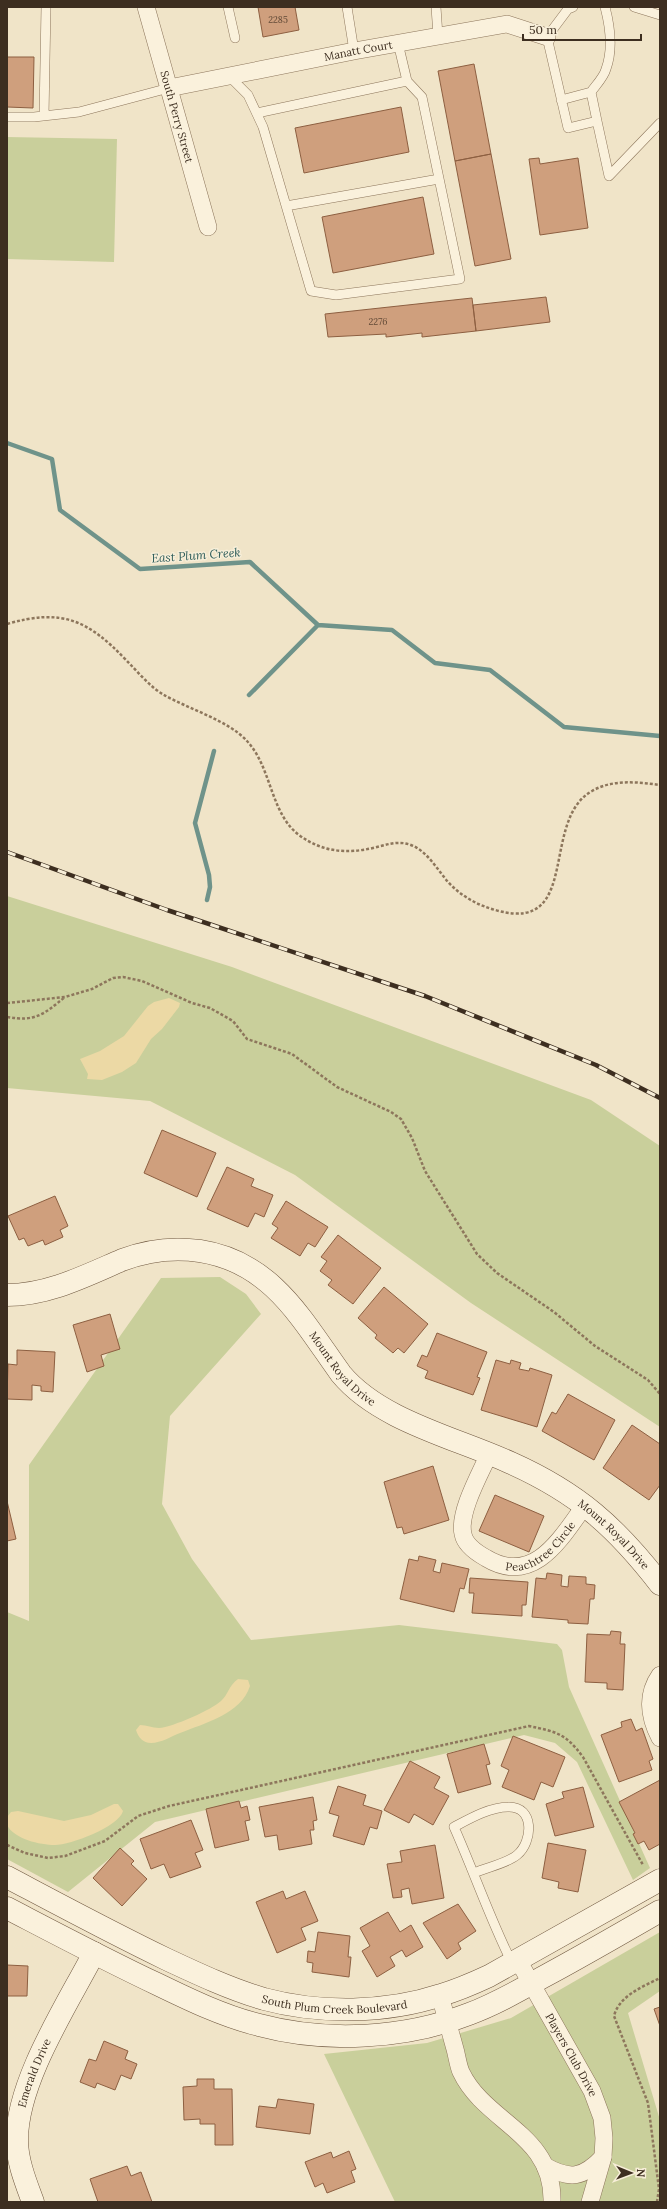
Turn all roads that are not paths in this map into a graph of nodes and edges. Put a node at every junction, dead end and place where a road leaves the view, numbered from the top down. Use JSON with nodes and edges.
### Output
{"nodes":[{"id":1,"x":46,"y":7,"type":"edge"},
{"id":2,"x":146,"y":7,"type":"edge"},
{"id":3,"x":228,"y":7,"type":"edge"},
{"id":4,"x":347,"y":7,"type":"edge"},
{"id":5,"x":436,"y":7,"type":"edge"},
{"id":6,"x":573,"y":7,"type":"edge"},
{"id":7,"x":605,"y":7,"type":"edge"},
{"id":8,"x":634,"y":7,"type":"edge"},
{"id":9,"x":660,"y":15,"type":"edge"},
{"id":10,"x":438,"y":36,"type":"junction"},
{"id":11,"x":547,"y":37,"type":"junction"},
{"id":12,"x":235,"y":38,"type":"dead end"},
{"id":13,"x":398,"y":43,"type":"junction"},
{"id":14,"x":354,"y":50,"type":"junction"},
{"id":15,"x":229,"y":76,"type":"junction"},
{"id":16,"x":407,"y":81,"type":"junction"},
{"id":17,"x":169,"y":88,"type":"junction"},
{"id":18,"x":591,"y":92,"type":"junction"},
{"id":19,"x":561,"y":100,"type":"junction"},
{"id":20,"x":257,"y":113,"type":"junction"},
{"id":21,"x":44,"y":116,"type":"junction"},
{"id":22,"x":7,"y":117,"type":"edge"},
{"id":23,"x":597,"y":121,"type":"junction"},
{"id":24,"x":660,"y":123,"type":"edge"},
{"id":25,"x":439,"y":179,"type":"junction"},
{"id":26,"x":286,"y":206,"type":"junction"},
{"id":27,"x":208,"y":227,"type":"dead end"},
{"id":28,"x":7,"y":1295,"type":"edge"},
{"id":29,"x":489,"y":1454,"type":"junction"},
{"id":30,"x":585,"y":1505,"type":"junction"},
{"id":31,"x":660,"y":1584,"type":"edge"},
{"id":32,"x":660,"y":1675,"type":"edge"},
{"id":33,"x":660,"y":1738,"type":"edge"},
{"id":34,"x":474,"y":1873,"type":"junction"},
{"id":35,"x":7,"y":1877,"type":"edge"},
{"id":36,"x":660,"y":1880,"type":"edge"},
{"id":37,"x":7,"y":1908,"type":"edge"},
{"id":38,"x":660,"y":1911,"type":"edge"},
{"id":39,"x":94,"y":1953,"type":"junction"},
{"id":40,"x":515,"y":1962,"type":"junction"},
{"id":41,"x":530,"y":1984,"type":"junction"},
{"id":42,"x":440,"y":1996,"type":"junction"},
{"id":43,"x":448,"y":2022,"type":"junction"},
{"id":44,"x":603,"y":2157,"type":"junction"},
{"id":45,"x":545,"y":2166,"type":"junction"},
{"id":46,"x":33,"y":2202,"type":"edge"},
{"id":47,"x":552,"y":2202,"type":"edge"},
{"id":48,"x":590,"y":2202,"type":"edge"}],
"edges":[{"from":1,"to":21,"type":"lane"},
{"from":2,"to":17,"type":"street","name":"South Perry Street"},
{"from":3,"to":12,"type":"lane"},
{"from":4,"to":14,"type":"lane"},
{"from":5,"to":10,"type":"lane"},
{"from":6,"to":11,"type":"lane"},
{"from":7,"to":18,"type":"lane"},
{"from":8,"to":9,"type":"lane"},
{"from":10,"to":11,"type":"street","name":"Manatt Court"},
{"from":10,"to":13,"type":"street","name":"Manatt Court"},
{"from":11,"to":19,"type":"lane"},
{"from":13,"to":14,"type":"street","name":"Manatt Court"},
{"from":13,"to":16,"type":"lane"},
{"from":14,"to":15,"type":"street","name":"Manatt Court"},
{"from":15,"to":17,"type":"street","name":"Manatt Court"},
{"from":15,"to":20,"type":"lane"},
{"from":16,"to":20,"type":"lane"},
{"from":16,"to":25,"type":"lane"},
{"from":17,"to":21,"type":"lane"},
{"from":17,"to":27,"type":"street","name":"South Perry Street"},
{"from":18,"to":19,"type":"lane"},
{"from":18,"to":23,"type":"lane"},
{"from":19,"to":23,"type":"lane"},
{"from":20,"to":26,"type":"lane"},
{"from":21,"to":22,"type":"lane"},
{"from":23,"to":24,"type":"lane"},
{"from":25,"to":26,"type":"lane"},
{"from":25,"to":26,"type":"lane"},
{"from":28,"to":29,"type":"street","name":"Mount Royal Drive"},
{"from":29,"to":30,"type":"street","name":"Mount Royal Drive"},
{"from":29,"to":30,"type":"street","name":"Peachtree Circle"},
{"from":30,"to":31,"type":"street","name":"Mount Royal Drive"},
{"from":32,"to":33,"type":"street"},
{"from":34,"to":34,"type":"lane"},
{"from":34,"to":40,"type":"lane"},
{"from":35,"to":42,"type":"street","name":"South Plum Creek Boulevard"},
{"from":36,"to":40,"type":"street","name":"South Plum Creek Boulevard"},
{"from":37,"to":39,"type":"street"},
{"from":38,"to":41,"type":"street"},
{"from":39,"to":43,"type":"street"},
{"from":39,"to":46,"type":"street","name":"Emerald Drive"},
{"from":40,"to":41,"type":"street","name":"Players Club Drive"},
{"from":40,"to":42,"type":"street","name":"South Plum Creek Boulevard"},
{"from":41,"to":43,"type":"street"},
{"from":41,"to":44,"type":"street","name":"Players Club Drive"},
{"from":42,"to":43,"type":"street"},
{"from":43,"to":45,"type":"street"},
{"from":44,"to":45,"type":"street"},
{"from":44,"to":48,"type":"street","name":"Players Club Drive"},
{"from":45,"to":47,"type":"street"}]}
